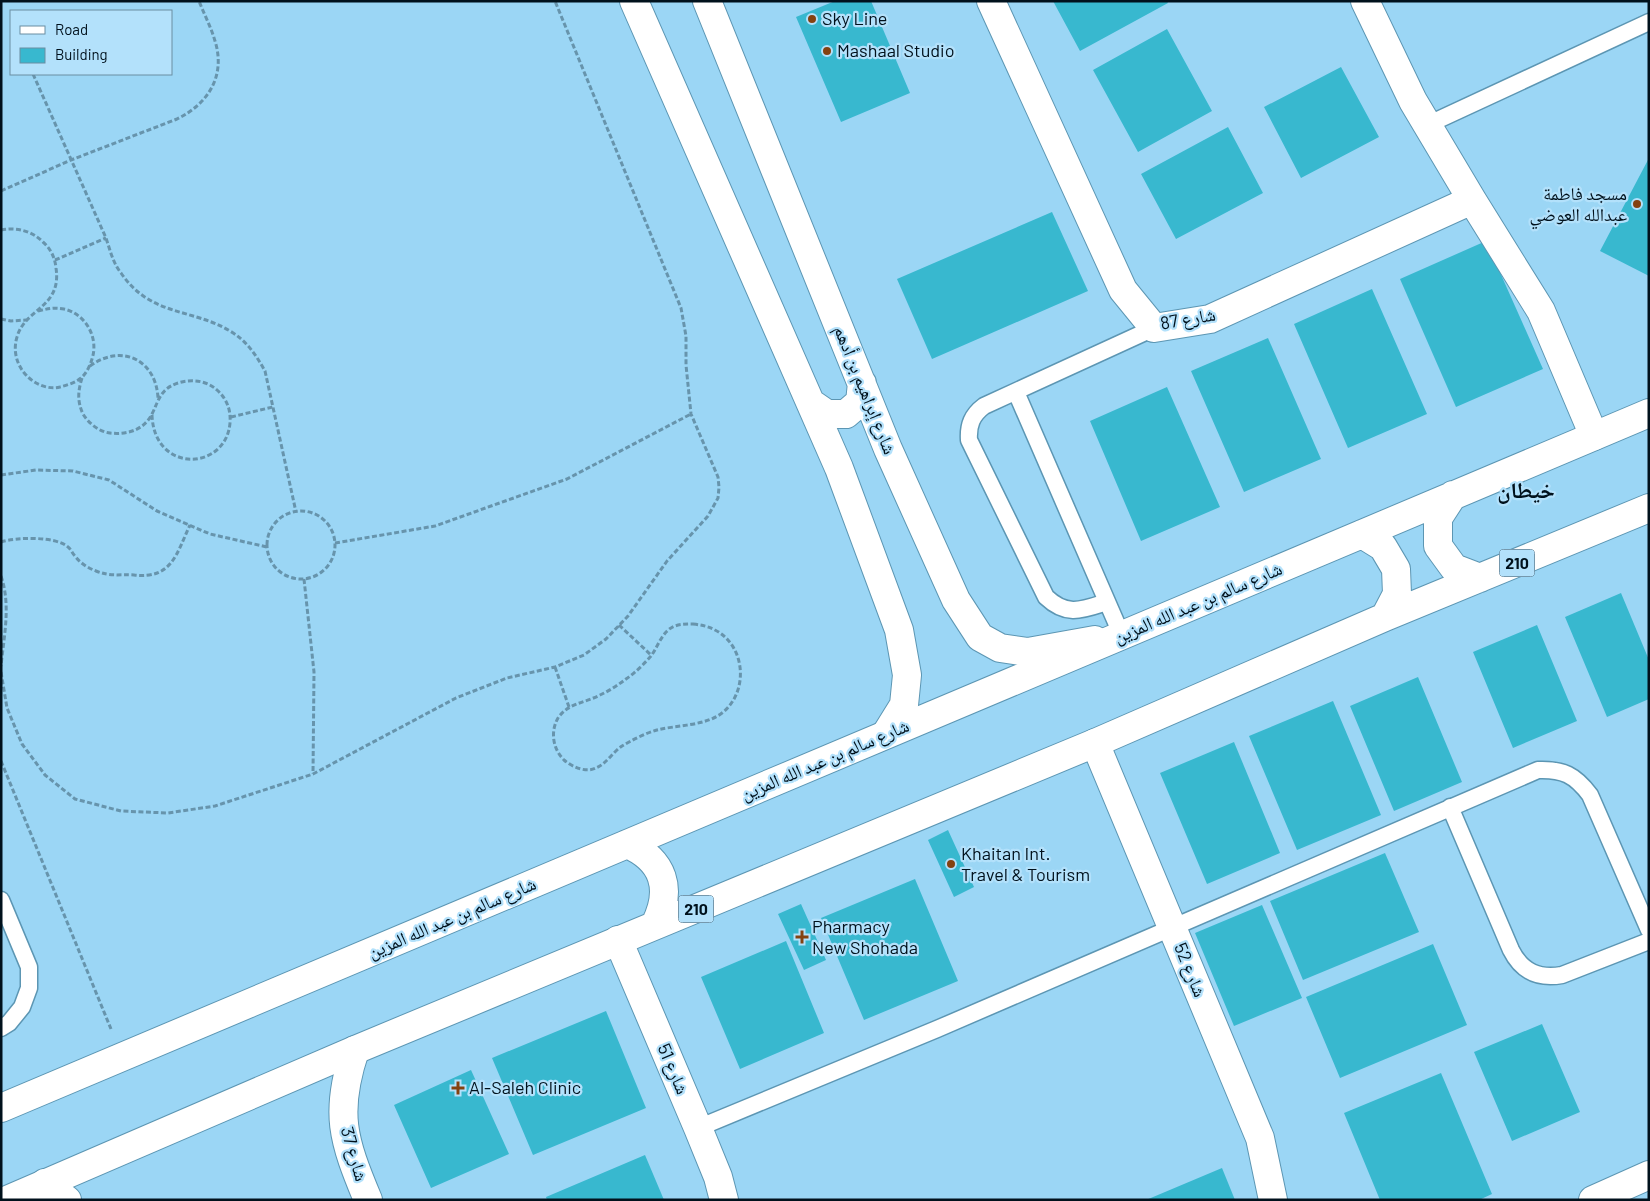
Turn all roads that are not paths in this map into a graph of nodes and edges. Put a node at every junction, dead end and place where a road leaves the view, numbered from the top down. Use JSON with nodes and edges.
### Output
{"nodes":[{"id":1,"x":634,"y":1,"type":"edge"},
{"id":2,"x":707,"y":1,"type":"edge"},
{"id":3,"x":991,"y":1,"type":"edge"},
{"id":4,"x":1365,"y":1,"type":"edge"},
{"id":5,"x":1649,"y":22,"type":"edge"},
{"id":6,"x":1427,"y":125,"type":"junction"},
{"id":7,"x":1472,"y":200,"type":"junction"},
{"id":8,"x":1154,"y":328,"type":"junction"},
{"id":9,"x":862,"y":383,"type":"junction"},
{"id":10,"x":1016,"y":392,"type":"junction"},
{"id":11,"x":811,"y":403,"type":"junction"},
{"id":12,"x":1649,"y":413,"type":"edge"},
{"id":13,"x":1594,"y":436,"type":"junction"},
{"id":14,"x":1453,"y":495,"type":"junction"},
{"id":15,"x":1649,"y":508,"type":"edge"},
{"id":16,"x":1362,"y":534,"type":"junction"},
{"id":17,"x":1480,"y":578,"type":"junction"},
{"id":18,"x":1106,"y":602,"type":"junction"},
{"id":19,"x":1385,"y":617,"type":"junction"},
{"id":20,"x":1122,"y":636,"type":"junction"},
{"id":21,"x":886,"y":734,"type":"junction"},
{"id":22,"x":1095,"y":744,"type":"junction"},
{"id":23,"x":1450,"y":807,"type":"junction"},
{"id":24,"x":626,"y":844,"type":"junction"},
{"id":25,"x":1,"y":900,"type":"edge"},
{"id":26,"x":655,"y":925,"type":"junction"},
{"id":27,"x":1173,"y":927,"type":"junction"},
{"id":28,"x":1649,"y":930,"type":"edge"},
{"id":29,"x":618,"y":940,"type":"junction"},
{"id":30,"x":1649,"y":941,"type":"edge"},
{"id":31,"x":1,"y":1028,"type":"edge"},
{"id":32,"x":355,"y":1050,"type":"junction"},
{"id":33,"x":1,"y":1108,"type":"edge"},
{"id":34,"x":698,"y":1128,"type":"junction"},
{"id":35,"x":1649,"y":1175,"type":"edge"},
{"id":36,"x":45,"y":1183,"type":"junction"},
{"id":37,"x":7,"y":1200,"type":"edge"},
{"id":38,"x":66,"y":1200,"type":"edge"},
{"id":39,"x":368,"y":1200,"type":"edge"},
{"id":40,"x":724,"y":1200,"type":"edge"},
{"id":41,"x":1273,"y":1200,"type":"edge"},
{"id":42,"x":1593,"y":1200,"type":"edge"}],
"edges":[{"from":1,"to":11,"type":"street"},
{"from":2,"to":9,"type":"street","name":"شارع إبراهيم بن أدهم"},
{"from":3,"to":8,"type":"street","name":"شارع 87"},
{"from":4,"to":6,"type":"street"},
{"from":5,"to":6,"type":"lane"},
{"from":6,"to":7,"type":"street"},
{"from":7,"to":8,"type":"street","name":"شارع 87"},
{"from":7,"to":13,"type":"street"},
{"from":8,"to":10,"type":"lane"},
{"from":9,"to":11,"type":"street"},
{"from":9,"to":20,"type":"street","name":"شارع إبراهيم بن أدهم"},
{"from":10,"to":18,"type":"lane"},
{"from":10,"to":18,"type":"lane"},
{"from":11,"to":21,"type":"street"},
{"from":12,"to":13,"type":"street","name":"شارع سالم بن عبد الله المزين"},
{"from":13,"to":14,"type":"street","name":"شارع سالم بن عبد الله المزين"},
{"from":14,"to":16,"type":"street","name":"شارع سالم بن عبد الله المزين"},
{"from":14,"to":17,"type":"street"},
{"from":15,"to":17,"type":"street","number":"210"},
{"from":16,"to":19,"type":"street"},
{"from":16,"to":20,"type":"street","name":"شارع سالم بن عبد الله المزين"},
{"from":17,"to":19,"type":"street","number":"210"},
{"from":18,"to":20,"type":"lane"},
{"from":19,"to":22,"type":"street","number":"210"},
{"from":20,"to":21,"type":"street","name":"شارع سالم بن عبد الله المزين"},
{"from":21,"to":24,"type":"street","name":"شارع سالم بن عبد الله المزين"},
{"from":22,"to":26,"type":"street","number":"210"},
{"from":22,"to":27,"type":"street","name":"شارع 52"},
{"from":23,"to":27,"type":"lane"},
{"from":23,"to":28,"type":"lane"},
{"from":23,"to":30,"type":"lane"},
{"from":24,"to":26,"type":"street"},
{"from":24,"to":33,"type":"street","name":"شارع سالم بن عبد الله المزين"},
{"from":25,"to":31,"type":"lane"},
{"from":26,"to":29,"type":"street","number":"210"},
{"from":27,"to":34,"type":"lane"},
{"from":27,"to":41,"type":"street","name":"شارع 52"},
{"from":29,"to":32,"type":"street","number":"210"},
{"from":29,"to":34,"type":"street","name":"51 شارع"},
{"from":32,"to":36,"type":"street","number":"210"},
{"from":32,"to":39,"type":"street","name":"شارع 37"},
{"from":34,"to":40,"type":"street","name":"51 شارع"},
{"from":35,"to":42,"type":"street"},
{"from":36,"to":37,"type":"street","number":"210"},
{"from":36,"to":38,"type":"street"}]}
